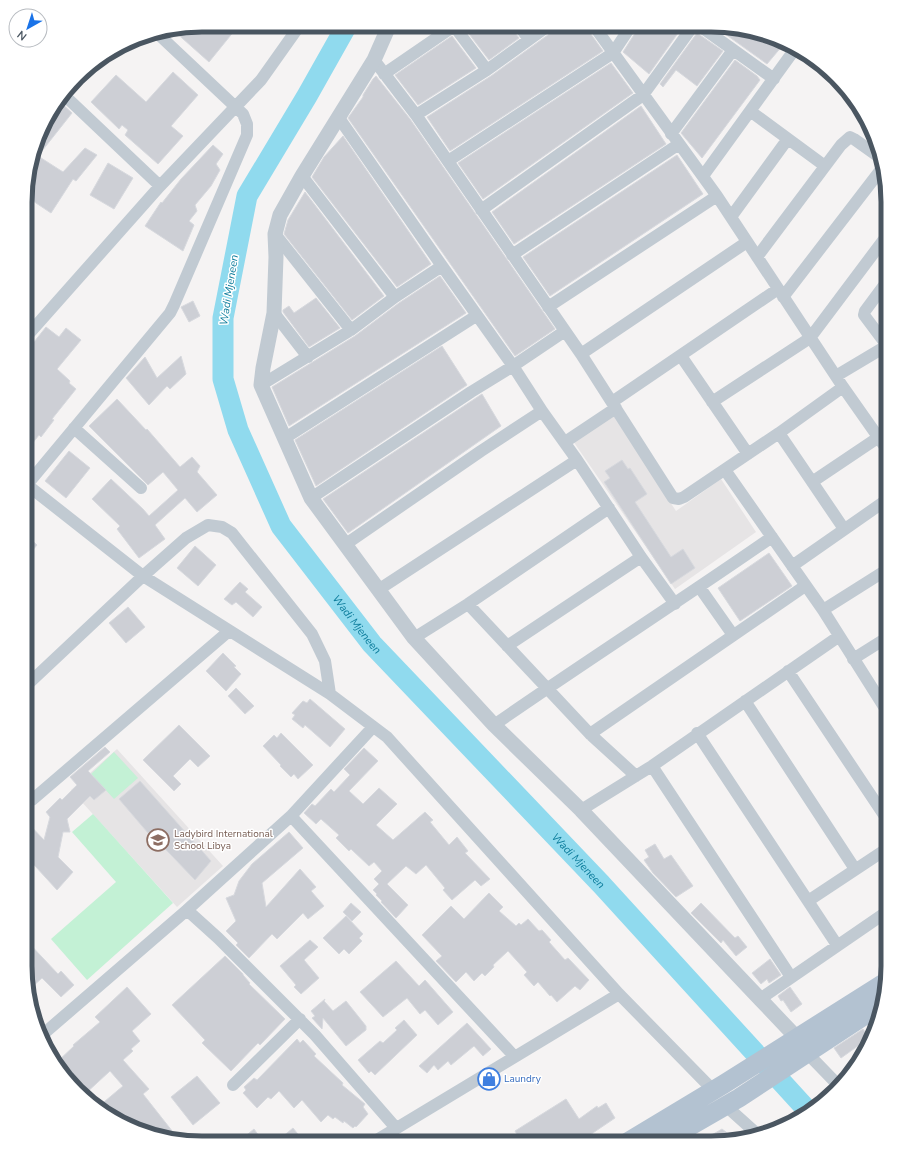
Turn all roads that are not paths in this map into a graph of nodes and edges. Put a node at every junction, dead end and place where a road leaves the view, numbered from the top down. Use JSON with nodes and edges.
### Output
{"nodes":[{"id":1,"x":295,"y":32,"type":"edge"},
{"id":2,"x":386,"y":32,"type":"edge"},
{"id":3,"x":445,"y":32,"type":"edge"},
{"id":4,"x":458,"y":32,"type":"edge"},
{"id":5,"x":524,"y":32,"type":"edge"},
{"id":6,"x":539,"y":32,"type":"edge"},
{"id":7,"x":598,"y":32,"type":"edge"},
{"id":8,"x":627,"y":32,"type":"edge"},
{"id":9,"x":689,"y":32,"type":"edge"},
{"id":10,"x":708,"y":32,"type":"edge"},
{"id":11,"x":161,"y":37,"type":"edge"},
{"id":12,"x":529,"y":39,"type":"junction"},
{"id":13,"x":733,"y":50,"type":"junction"},
{"id":14,"x":613,"y":53,"type":"junction"},
{"id":15,"x":793,"y":53,"type":"edge"},
{"id":16,"x":374,"y":60,"type":"junction"},
{"id":17,"x":487,"y":70,"type":"junction"},
{"id":18,"x":384,"y":74,"type":"junction"},
{"id":19,"x":774,"y":79,"type":"junction"},
{"id":20,"x":643,"y":95,"type":"junction"},
{"id":21,"x":67,"y":98,"type":"edge"},
{"id":22,"x":235,"y":107,"type":"junction"},
{"id":23,"x":750,"y":111,"type":"junction"},
{"id":24,"x":416,"y":115,"type":"junction"},
{"id":25,"x":339,"y":118,"type":"junction"},
{"id":26,"x":671,"y":134,"type":"junction"},
{"id":27,"x":787,"y":140,"type":"junction"},
{"id":28,"x":680,"y":144,"type":"junction"},
{"id":29,"x":874,"y":153,"type":"edge"},
{"id":30,"x":448,"y":161,"type":"junction"},
{"id":31,"x":825,"y":166,"type":"junction"},
{"id":32,"x":879,"y":172,"type":"edge"},
{"id":33,"x":302,"y":176,"type":"junction"},
{"id":34,"x":703,"y":176,"type":"junction"},
{"id":35,"x":160,"y":186,"type":"junction"},
{"id":36,"x":717,"y":196,"type":"junction"},
{"id":37,"x":481,"y":210,"type":"junction"},
{"id":38,"x":731,"y":217,"type":"junction"},
{"id":39,"x":275,"y":234,"type":"junction"},
{"id":40,"x":747,"y":242,"type":"junction"},
{"id":41,"x":881,"y":243,"type":"edge"},
{"id":42,"x":512,"y":255,"type":"junction"},
{"id":43,"x":757,"y":257,"type":"junction"},
{"id":44,"x":442,"y":266,"type":"junction"},
{"id":45,"x":881,"y":289,"type":"edge"},
{"id":46,"x":780,"y":293,"type":"junction"},
{"id":47,"x":395,"y":297,"type":"junction"},
{"id":48,"x":548,"y":307,"type":"junction"},
{"id":49,"x":274,"y":313,"type":"junction"},
{"id":50,"x":476,"y":316,"type":"junction"},
{"id":51,"x":32,"y":330,"type":"edge"},
{"id":52,"x":351,"y":330,"type":"junction"},
{"id":53,"x":565,"y":331,"type":"junction"},
{"id":54,"x":881,"y":337,"type":"edge"},
{"id":55,"x":810,"y":338,"type":"junction"},
{"id":56,"x":881,"y":350,"type":"edge"},
{"id":57,"x":581,"y":354,"type":"junction"},
{"id":58,"x":681,"y":356,"type":"junction"},
{"id":59,"x":308,"y":357,"type":"junction"},
{"id":60,"x":514,"y":366,"type":"junction"},
{"id":61,"x":836,"y":376,"type":"junction"},
{"id":62,"x":261,"y":385,"type":"junction"},
{"id":63,"x":843,"y":387,"type":"junction"},
{"id":64,"x":712,"y":402,"type":"junction"},
{"id":65,"x":614,"y":405,"type":"junction"},
{"id":66,"x":542,"y":411,"type":"junction"},
{"id":67,"x":74,"y":428,"type":"junction"},
{"id":68,"x":779,"y":433,"type":"junction"},
{"id":69,"x":285,"y":438,"type":"junction"},
{"id":70,"x":879,"y":438,"type":"junction"},
{"id":71,"x":881,"y":441,"type":"edge"},
{"id":72,"x":565,"y":442,"type":"junction"},
{"id":73,"x":748,"y":454,"type":"junction"},
{"id":74,"x":578,"y":460,"type":"junction"},
{"id":75,"x":725,"y":470,"type":"junction"},
{"id":76,"x":32,"y":478,"type":"edge"},
{"id":77,"x":812,"y":482,"type":"junction"},
{"id":78,"x":141,"y":488,"type":"dead end"},
{"id":79,"x":32,"y":490,"type":"edge"},
{"id":80,"x":311,"y":498,"type":"junction"},
{"id":81,"x":881,"y":504,"type":"edge"},
{"id":82,"x":609,"y":508,"type":"junction"},
{"id":83,"x":844,"y":529,"type":"junction"},
{"id":84,"x":772,"y":537,"type":"junction"},
{"id":85,"x":346,"y":544,"type":"junction"},
{"id":86,"x":641,"y":558,"type":"junction"},
{"id":87,"x":792,"y":566,"type":"junction"},
{"id":88,"x":881,"y":572,"type":"edge"},
{"id":89,"x":143,"y":576,"type":"junction"},
{"id":90,"x":805,"y":586,"type":"junction"},
{"id":91,"x":700,"y":588,"type":"junction"},
{"id":92,"x":378,"y":590,"type":"junction"},
{"id":93,"x":468,"y":604,"type":"junction"},
{"id":94,"x":675,"y":604,"type":"junction"},
{"id":95,"x":822,"y":610,"type":"junction"},
{"id":96,"x":229,"y":631,"type":"junction"},
{"id":97,"x":733,"y":635,"type":"junction"},
{"id":98,"x":838,"y":637,"type":"junction"},
{"id":99,"x":414,"y":638,"type":"junction"},
{"id":100,"x":881,"y":641,"type":"edge"},
{"id":101,"x":507,"y":646,"type":"junction"},
{"id":102,"x":852,"y":659,"type":"junction"},
{"id":103,"x":788,"y":671,"type":"junction"},
{"id":104,"x":32,"y":680,"type":"edge"},
{"id":105,"x":547,"y":688,"type":"junction"},
{"id":106,"x":330,"y":694,"type":"junction"},
{"id":107,"x":881,"y":700,"type":"edge"},
{"id":108,"x":745,"y":701,"type":"junction"},
{"id":109,"x":494,"y":725,"type":"junction"},
{"id":110,"x":373,"y":728,"type":"junction"},
{"id":111,"x":697,"y":733,"type":"junction"},
{"id":112,"x":590,"y":734,"type":"junction"},
{"id":113,"x":652,"y":766,"type":"junction"},
{"id":114,"x":636,"y":776,"type":"junction"},
{"id":115,"x":32,"y":800,"type":"dead end"},
{"id":116,"x":581,"y":810,"type":"junction"},
{"id":117,"x":881,"y":810,"type":"edge"},
{"id":118,"x":291,"y":816,"type":"junction"},
{"id":119,"x":881,"y":852,"type":"edge"},
{"id":120,"x":855,"y":869,"type":"junction"},
{"id":121,"x":808,"y":901,"type":"junction"},
{"id":122,"x":187,"y":910,"type":"junction"},
{"id":123,"x":881,"y":916,"type":"edge"},
{"id":124,"x":837,"y":945,"type":"junction"},
{"id":125,"x":791,"y":977,"type":"junction"},
{"id":126,"x":880,"y":986,"type":"edge"},
{"id":127,"x":619,"y":994,"type":"junction"},
{"id":128,"x":760,"y":999,"type":"junction"},
{"id":129,"x":876,"y":1008,"type":"edge"},
{"id":130,"x":300,"y":1019,"type":"junction"},
{"id":131,"x":46,"y":1032,"type":"edge"},
{"id":132,"x":799,"y":1048,"type":"junction"},
{"id":133,"x":514,"y":1056,"type":"junction"},
{"id":134,"x":838,"y":1079,"type":"edge"},
{"id":135,"x":233,"y":1085,"type":"dead end"},
{"id":136,"x":718,"y":1087,"type":"junction"},
{"id":137,"x":732,"y":1102,"type":"junction"},
{"id":138,"x":396,"y":1128,"type":"junction"},
{"id":139,"x":754,"y":1130,"type":"edge"},
{"id":140,"x":383,"y":1136,"type":"edge"},
{"id":141,"x":638,"y":1136,"type":"edge"},
{"id":142,"x":673,"y":1136,"type":"edge"}],
"edges":[{"from":1,"to":22,"type":"street"},
{"from":2,"to":16,"type":"street"},
{"from":3,"to":18,"type":"street"},
{"from":4,"to":17,"type":"street"},
{"from":5,"to":12,"type":"street"},
{"from":6,"to":12,"type":"street"},
{"from":7,"to":14,"type":"street"},
{"from":8,"to":14,"type":"street"},
{"from":9,"to":20,"type":"street"},
{"from":10,"to":13,"type":"street"},
{"from":11,"to":22,"type":"street"},
{"from":12,"to":17,"type":"street"},
{"from":13,"to":19,"type":"street"},
{"from":13,"to":26,"type":"street"},
{"from":14,"to":20,"type":"street"},
{"from":14,"to":30,"type":"street"},
{"from":15,"to":19,"type":"street"},
{"from":16,"to":18,"type":"street"},
{"from":16,"to":25,"type":"street"},
{"from":17,"to":24,"type":"street"},
{"from":18,"to":24,"type":"street"},
{"from":19,"to":23,"type":"street"},
{"from":20,"to":26,"type":"street"},
{"from":20,"to":37,"type":"street"},
{"from":21,"to":35,"type":"street"},
{"from":22,"to":35,"type":"street"},
{"from":22,"to":67,"type":"street"},
{"from":23,"to":27,"type":"street"},
{"from":23,"to":34,"type":"street"},
{"from":24,"to":30,"type":"street"},
{"from":25,"to":33,"type":"street"},
{"from":25,"to":44,"type":"street"},
{"from":26,"to":28,"type":"street"},
{"from":27,"to":31,"type":"street"},
{"from":27,"to":38,"type":"street"},
{"from":28,"to":34,"type":"street"},
{"from":28,"to":42,"type":"street"},
{"from":29,"to":31,"type":"street"},
{"from":30,"to":37,"type":"street"},
{"from":31,"to":43,"type":"street"},
{"from":32,"to":46,"type":"street"},
{"from":33,"to":39,"type":"street"},
{"from":33,"to":47,"type":"street"},
{"from":34,"to":36,"type":"street"},
{"from":35,"to":51,"type":"street"},
{"from":36,"to":38,"type":"street"},
{"from":36,"to":48,"type":"street"},
{"from":37,"to":42,"type":"street"},
{"from":38,"to":40,"type":"street"},
{"from":39,"to":49,"type":"street"},
{"from":39,"to":52,"type":"street"},
{"from":40,"to":43,"type":"street"},
{"from":40,"to":57,"type":"street"},
{"from":41,"to":55,"type":"street"},
{"from":42,"to":48,"type":"street"},
{"from":43,"to":46,"type":"street"},
{"from":44,"to":47,"type":"street"},
{"from":44,"to":50,"type":"street"},
{"from":45,"to":54,"type":"street"},
{"from":46,"to":55,"type":"street"},
{"from":46,"to":58,"type":"street"},
{"from":47,"to":52,"type":"street"},
{"from":48,"to":53,"type":"street"},
{"from":49,"to":59,"type":"street"},
{"from":49,"to":62,"type":"street"},
{"from":50,"to":60,"type":"street"},
{"from":50,"to":69,"type":"street"},
{"from":52,"to":59,"type":"street"},
{"from":53,"to":57,"type":"street"},
{"from":53,"to":60,"type":"street"},
{"from":55,"to":61,"type":"street"},
{"from":55,"to":64,"type":"street"},
{"from":56,"to":61,"type":"street"},
{"from":57,"to":65,"type":"street"},
{"from":58,"to":64,"type":"street"},
{"from":58,"to":65,"type":"street"},
{"from":59,"to":62,"type":"street"},
{"from":60,"to":66,"type":"street"},
{"from":60,"to":80,"type":"street"},
{"from":61,"to":63,"type":"street"},
{"from":62,"to":69,"type":"street"},
{"from":63,"to":68,"type":"street"},
{"from":63,"to":70,"type":"street"},
{"from":64,"to":73,"type":"street"},
{"from":65,"to":72,"type":"street"},
{"from":65,"to":75,"type":"street"},
{"from":66,"to":72,"type":"street"},
{"from":66,"to":85,"type":"street"},
{"from":67,"to":76,"type":"street"},
{"from":67,"to":78,"type":"street"},
{"from":68,"to":73,"type":"street"},
{"from":68,"to":77,"type":"street"},
{"from":69,"to":80,"type":"street"},
{"from":70,"to":71,"type":"street"},
{"from":70,"to":77,"type":"street"},
{"from":72,"to":74,"type":"street"},
{"from":73,"to":75,"type":"street"},
{"from":74,"to":82,"type":"street"},
{"from":74,"to":92,"type":"street"},
{"from":75,"to":84,"type":"street"},
{"from":77,"to":83,"type":"street"},
{"from":79,"to":89,"type":"street"},
{"from":80,"to":85,"type":"street"},
{"from":81,"to":83,"type":"street"},
{"from":82,"to":86,"type":"street"},
{"from":82,"to":93,"type":"street"},
{"from":83,"to":87,"type":"street"},
{"from":84,"to":87,"type":"street"},
{"from":84,"to":91,"type":"street"},
{"from":85,"to":92,"type":"street"},
{"from":86,"to":94,"type":"street"},
{"from":86,"to":101,"type":"street"},
{"from":87,"to":90,"type":"street"},
{"from":88,"to":95,"type":"street"},
{"from":89,"to":96,"type":"street"},
{"from":89,"to":104,"type":"street"},
{"from":89,"to":106,"type":"street"},
{"from":90,"to":95,"type":"street"},
{"from":90,"to":97,"type":"street"},
{"from":91,"to":94,"type":"street"},
{"from":91,"to":97,"type":"street"},
{"from":92,"to":99,"type":"street"},
{"from":93,"to":99,"type":"street"},
{"from":93,"to":101,"type":"street"},
{"from":94,"to":105,"type":"street"},
{"from":95,"to":98,"type":"street"},
{"from":96,"to":106,"type":"street"},
{"from":96,"to":115,"type":"street"},
{"from":97,"to":112,"type":"street"},
{"from":98,"to":102,"type":"street"},
{"from":98,"to":103,"type":"street"},
{"from":99,"to":109,"type":"street"},
{"from":100,"to":102,"type":"street"},
{"from":101,"to":105,"type":"street"},
{"from":102,"to":107,"type":"street"},
{"from":103,"to":108,"type":"street"},
{"from":103,"to":117,"type":"street"},
{"from":105,"to":109,"type":"street"},
{"from":105,"to":112,"type":"street"},
{"from":106,"to":110,"type":"street"},
{"from":108,"to":111,"type":"street"},
{"from":108,"to":120,"type":"street"},
{"from":109,"to":116,"type":"street"},
{"from":110,"to":118,"type":"street"},
{"from":110,"to":127,"type":"street"},
{"from":111,"to":113,"type":"street"},
{"from":111,"to":121,"type":"street"},
{"from":112,"to":114,"type":"street"},
{"from":113,"to":114,"type":"street"},
{"from":113,"to":125,"type":"street"},
{"from":114,"to":116,"type":"street"},
{"from":116,"to":128,"type":"street"},
{"from":118,"to":122,"type":"street"},
{"from":118,"to":133,"type":"street"},
{"from":119,"to":120,"type":"street"},
{"from":120,"to":121,"type":"street"},
{"from":121,"to":124,"type":"street"},
{"from":122,"to":130,"type":"street"},
{"from":122,"to":131,"type":"street"},
{"from":123,"to":124,"type":"street"},
{"from":124,"to":125,"type":"street"},
{"from":125,"to":128,"type":"street"},
{"from":126,"to":132,"type":"main road"},
{"from":127,"to":133,"type":"street"},
{"from":127,"to":136,"type":"street"},
{"from":128,"to":132,"type":"street"},
{"from":129,"to":132,"type":"main road"},
{"from":130,"to":135,"type":"street"},
{"from":130,"to":138,"type":"street"},
{"from":132,"to":134,"type":"street"},
{"from":132,"to":136,"type":"main road"},
{"from":132,"to":137,"type":"main road"},
{"from":133,"to":138,"type":"street"},
{"from":136,"to":141,"type":"main road"},
{"from":137,"to":139,"type":"street"},
{"from":137,"to":142,"type":"main road"},
{"from":138,"to":140,"type":"street"}]}
